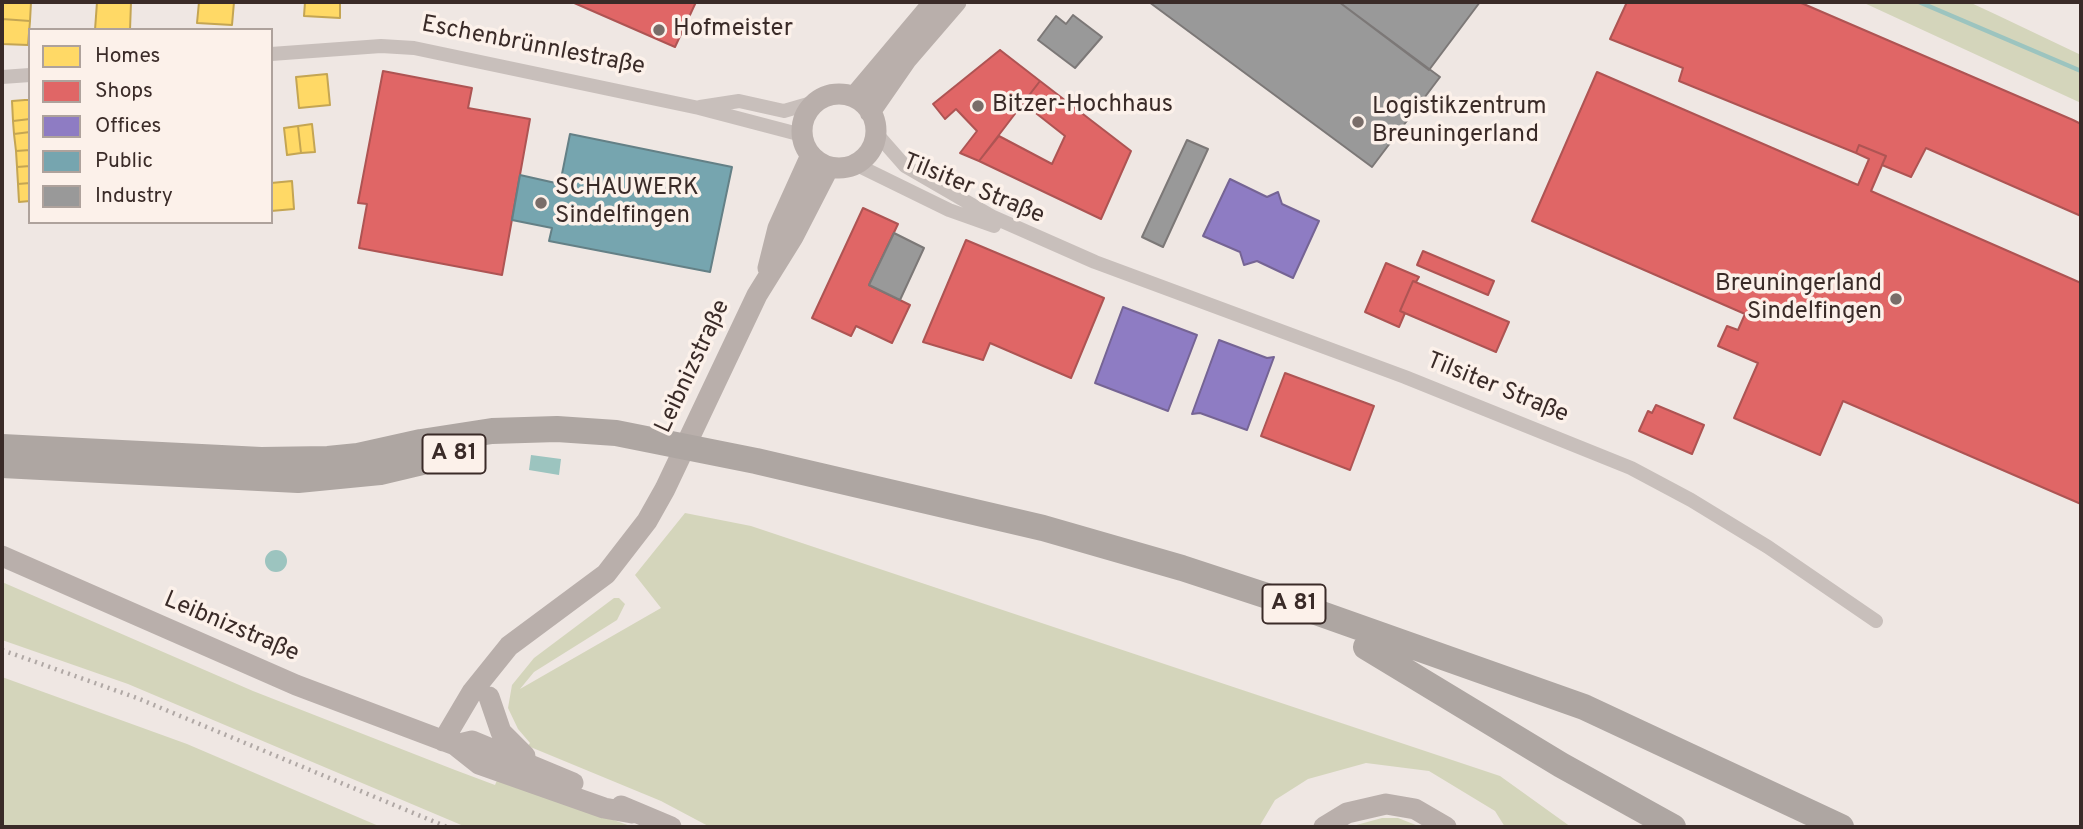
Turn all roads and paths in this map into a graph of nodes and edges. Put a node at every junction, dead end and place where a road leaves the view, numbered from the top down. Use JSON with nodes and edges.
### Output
{"nodes":[{"id":1,"x":934,"y":2,"type":"edge"},
{"id":2,"x":956,"y":2,"type":"edge"},
{"id":3,"x":273,"y":54,"type":"edge"},
{"id":4,"x":28,"y":75,"type":"edge"},
{"id":5,"x":2,"y":77,"type":"edge"},
{"id":6,"x":854,"y":97,"type":"junction"},
{"id":7,"x":815,"y":102,"type":"junction"},
{"id":8,"x":699,"y":107,"type":"junction"},
{"id":9,"x":870,"y":112,"type":"junction"},
{"id":10,"x":876,"y":133,"type":"junction"},
{"id":11,"x":802,"y":135,"type":"junction"},
{"id":12,"x":811,"y":155,"type":"junction"},
{"id":13,"x":855,"y":164,"type":"junction"},
{"id":14,"x":829,"y":167,"type":"junction"},
{"id":15,"x":1075,"y":254,"type":"junction"},
{"id":16,"x":766,"y":277,"type":"junction"},
{"id":17,"x":644,"y":446,"type":"junction"},
{"id":18,"x":2,"y":447,"type":"edge"},
{"id":19,"x":718,"y":463,"type":"junction"},
{"id":20,"x":2,"y":466,"type":"edge"},
{"id":21,"x":2,"y":556,"type":"edge"},
{"id":22,"x":1876,"y":621,"type":"dead end"},
{"id":23,"x":1366,"y":647,"type":"junction"},
{"id":24,"x":499,"y":659,"type":"junction"},
{"id":25,"x":489,"y":697,"type":"junction"},
{"id":26,"x":449,"y":743,"type":"junction"},
{"id":27,"x":556,"y":776,"type":"junction"},
{"id":28,"x":632,"y":813,"type":"junction"},
{"id":29,"x":671,"y":827,"type":"edge"},
{"id":30,"x":1324,"y":827,"type":"edge"},
{"id":31,"x":1446,"y":827,"type":"edge"},
{"id":32,"x":1673,"y":827,"type":"edge"},
{"id":33,"x":1805,"y":827,"type":"edge"},
{"id":34,"x":1841,"y":827,"type":"edge"}],
"edges":[{"from":1,"to":6,"type":"street"},
{"from":2,"to":9,"type":"street"},
{"from":3,"to":8,"type":"street","name":"Eschenbrünnlestraße"},
{"from":4,"to":5,"type":"street"},
{"from":6,"to":7,"type":"street"},
{"from":6,"to":9,"type":"street"},
{"from":7,"to":8,"type":"street","name":"Eschenbrünnlestraße"},
{"from":7,"to":11,"type":"street"},
{"from":8,"to":11,"type":"street","name":"Eschenbrünnlestraße"},
{"from":9,"to":10,"type":"street"},
{"from":10,"to":13,"type":"street"},
{"from":10,"to":15,"type":"street","name":"Tilsiter Straße"},
{"from":11,"to":12,"type":"street"},
{"from":12,"to":14,"type":"street"},
{"from":12,"to":16,"type":"street","name":"Leibnizstraße"},
{"from":13,"to":14,"type":"street"},
{"from":13,"to":15,"type":"street","name":"Tilsiter Straße"},
{"from":14,"to":16,"type":"street","name":"Leibnizstraße"},
{"from":15,"to":22,"type":"street","name":"Tilsiter Straße"},
{"from":16,"to":24,"type":"street","name":"Leibnizstraße"},
{"from":17,"to":18,"type":"highway","number":"A 81"},
{"from":17,"to":19,"type":"highway","number":"A 81"},
{"from":17,"to":20,"type":"highway","number":"A 81"},
{"from":19,"to":23,"type":"highway","number":"A 81"},
{"from":19,"to":34,"type":"highway","number":"A 81"},
{"from":21,"to":26,"type":"street","name":"Leibnizstraße"},
{"from":23,"to":32,"type":"highway"},
{"from":23,"to":33,"type":"highway","number":"A 81"},
{"from":24,"to":25,"type":"street","name":"Leibnizstraße"},
{"from":24,"to":26,"type":"street","name":"Leibnizstraße"},
{"from":25,"to":26,"type":"street","name":"Leibnizstraße"},
{"from":25,"to":27,"type":"street"},
{"from":26,"to":27,"type":"street"},
{"from":26,"to":28,"type":"street"},
{"from":27,"to":28,"type":"street"},
{"from":28,"to":29,"type":"street"},
{"from":30,"to":31,"type":"street"}]}
